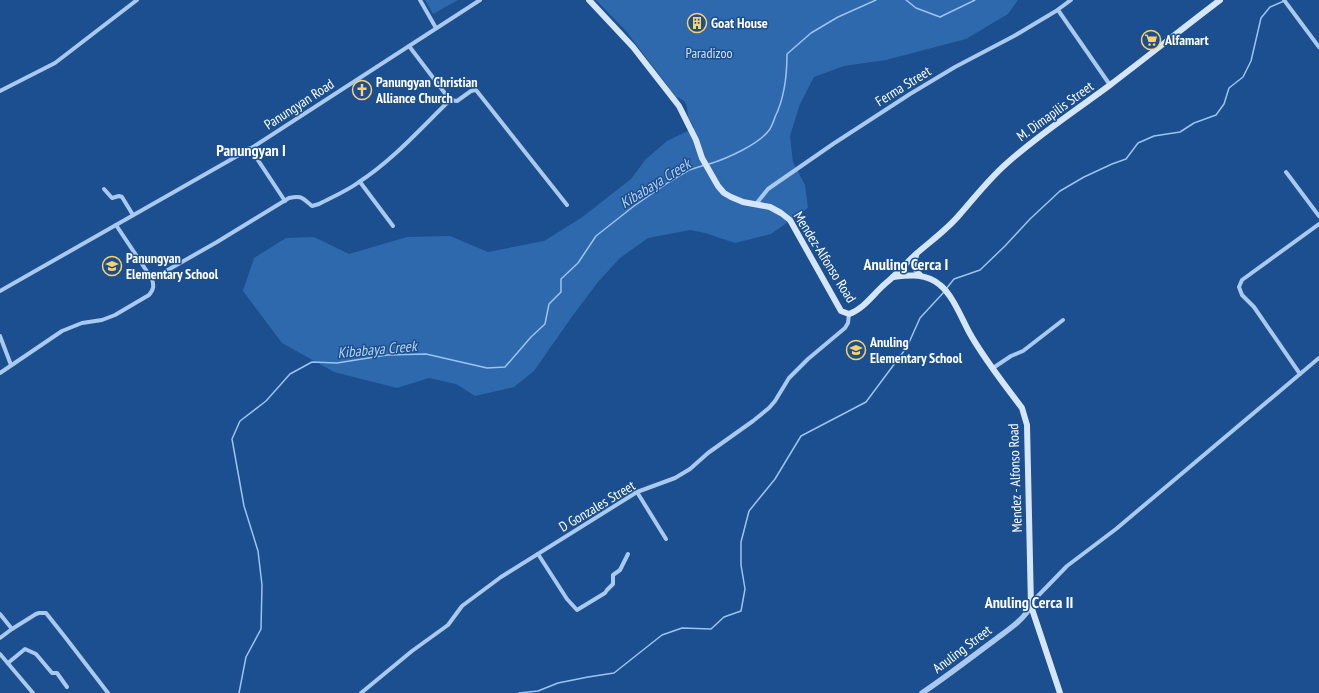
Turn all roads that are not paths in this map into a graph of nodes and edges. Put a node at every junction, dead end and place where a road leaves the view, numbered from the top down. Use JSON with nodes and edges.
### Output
{"nodes":[{"id":1,"x":137,"y":0,"type":"edge"},
{"id":2,"x":420,"y":0,"type":"edge"},
{"id":3,"x":480,"y":0,"type":"edge"},
{"id":4,"x":589,"y":0,"type":"edge"},
{"id":5,"x":1071,"y":0,"type":"edge"},
{"id":6,"x":1220,"y":0,"type":"edge"},
{"id":7,"x":1284,"y":0,"type":"edge"},
{"id":8,"x":1058,"y":10,"type":"junction"},
{"id":9,"x":436,"y":28,"type":"junction"},
{"id":10,"x":409,"y":46,"type":"junction"},
{"id":11,"x":1319,"y":47,"type":"edge"},
{"id":12,"x":1110,"y":85,"type":"junction"},
{"id":13,"x":0,"y":91,"type":"edge"},
{"id":14,"x":450,"y":100,"type":"junction"},
{"id":15,"x":250,"y":148,"type":"junction"},
{"id":16,"x":1286,"y":172,"type":"dead end"},
{"id":17,"x":360,"y":182,"type":"junction"},
{"id":18,"x":104,"y":190,"type":"dead end"},
{"id":19,"x":285,"y":201,"type":"junction"},
{"id":20,"x":756,"y":204,"type":"junction"},
{"id":21,"x":567,"y":205,"type":"dead end"},
{"id":22,"x":133,"y":215,"type":"junction"},
{"id":23,"x":1319,"y":216,"type":"edge"},
{"id":24,"x":1319,"y":224,"type":"edge"},
{"id":25,"x":116,"y":225,"type":"junction"},
{"id":26,"x":393,"y":226,"type":"dead end"},
{"id":27,"x":916,"y":254,"type":"junction"},
{"id":28,"x":920,"y":275,"type":"junction"},
{"id":29,"x":894,"y":278,"type":"junction"},
{"id":30,"x":152,"y":279,"type":"junction"},
{"id":31,"x":0,"y":291,"type":"edge"},
{"id":32,"x":849,"y":314,"type":"junction"},
{"id":33,"x":1063,"y":320,"type":"dead end"},
{"id":34,"x":0,"y":336,"type":"edge"},
{"id":35,"x":1319,"y":358,"type":"edge"},
{"id":36,"x":11,"y":365,"type":"junction"},
{"id":37,"x":993,"y":368,"type":"junction"},
{"id":38,"x":0,"y":373,"type":"edge"},
{"id":39,"x":1300,"y":374,"type":"junction"},
{"id":40,"x":637,"y":492,"type":"junction"},
{"id":41,"x":666,"y":539,"type":"dead end"},
{"id":42,"x":538,"y":554,"type":"junction"},
{"id":43,"x":628,"y":554,"type":"dead end"},
{"id":44,"x":1031,"y":606,"type":"junction"},
{"id":45,"x":0,"y":614,"type":"edge"},
{"id":46,"x":12,"y":629,"type":"junction"},
{"id":47,"x":0,"y":638,"type":"edge"},
{"id":48,"x":0,"y":654,"type":"edge"},
{"id":49,"x":8,"y":663,"type":"junction"},
{"id":50,"x":66,"y":687,"type":"dead end"},
{"id":51,"x":33,"y":693,"type":"edge"},
{"id":52,"x":108,"y":693,"type":"edge"},
{"id":53,"x":361,"y":693,"type":"edge"},
{"id":54,"x":922,"y":693,"type":"edge"},
{"id":55,"x":1060,"y":693,"type":"edge"}],
"edges":[{"from":1,"to":13,"type":"street"},
{"from":2,"to":9,"type":"street"},
{"from":3,"to":9,"type":"street","name":"Panungyan Road"},
{"from":4,"to":20,"type":"main road","name":"Mendez-Alfonso Road"},
{"from":5,"to":8,"type":"street","name":"Ferma Street"},
{"from":6,"to":12,"type":"main road","name":"M. Dimapilis Street"},
{"from":7,"to":11,"type":"street"},
{"from":8,"to":12,"type":"street"},
{"from":8,"to":20,"type":"street","name":"Ferma Street"},
{"from":9,"to":10,"type":"street","name":"Panungyan Road"},
{"from":10,"to":14,"type":"street"},
{"from":10,"to":15,"type":"street","name":"Panungyan Road"},
{"from":12,"to":27,"type":"main road","name":"M. Dimapilis Street"},
{"from":14,"to":17,"type":"street"},
{"from":14,"to":21,"type":"street"},
{"from":15,"to":19,"type":"street"},
{"from":15,"to":22,"type":"street","name":"Panungyan Road"},
{"from":16,"to":23,"type":"street"},
{"from":17,"to":19,"type":"street"},
{"from":17,"to":26,"type":"street"},
{"from":18,"to":22,"type":"street"},
{"from":19,"to":30,"type":"street"},
{"from":20,"to":32,"type":"main road","name":"Mendez-Alfonso Road"},
{"from":22,"to":25,"type":"street","name":"Panungyan Road"},
{"from":24,"to":39,"type":"street"},
{"from":25,"to":30,"type":"street"},
{"from":25,"to":31,"type":"street","name":"Panungyan Road"},
{"from":27,"to":28,"type":"main road"},
{"from":27,"to":29,"type":"main road","name":"M. Dimapilis Street"},
{"from":28,"to":29,"type":"main road"},
{"from":28,"to":37,"type":"main road","name":"Mendez - Alfonso Road"},
{"from":29,"to":32,"type":"main road","name":"Mendez-Alfonso Road"},
{"from":30,"to":36,"type":"street"},
{"from":32,"to":40,"type":"street","name":"D Gonzales Street"},
{"from":33,"to":37,"type":"street"},
{"from":34,"to":36,"type":"street"},
{"from":35,"to":39,"type":"street"},
{"from":36,"to":38,"type":"street"},
{"from":37,"to":44,"type":"main road","name":"Mendez - Alfonso Road"},
{"from":39,"to":44,"type":"street"},
{"from":40,"to":41,"type":"street"},
{"from":40,"to":42,"type":"street","name":"D Gonzales Street"},
{"from":42,"to":43,"type":"street"},
{"from":42,"to":53,"type":"street","name":"D Gonzales Street"},
{"from":44,"to":54,"type":"street","name":"Anuling Street"},
{"from":44,"to":55,"type":"main road","name":"Mendez - Alfonso Road"},
{"from":45,"to":46,"type":"street"},
{"from":46,"to":47,"type":"street"},
{"from":46,"to":52,"type":"street"},
{"from":48,"to":49,"type":"street"},
{"from":49,"to":50,"type":"street"},
{"from":49,"to":51,"type":"street"}]}
